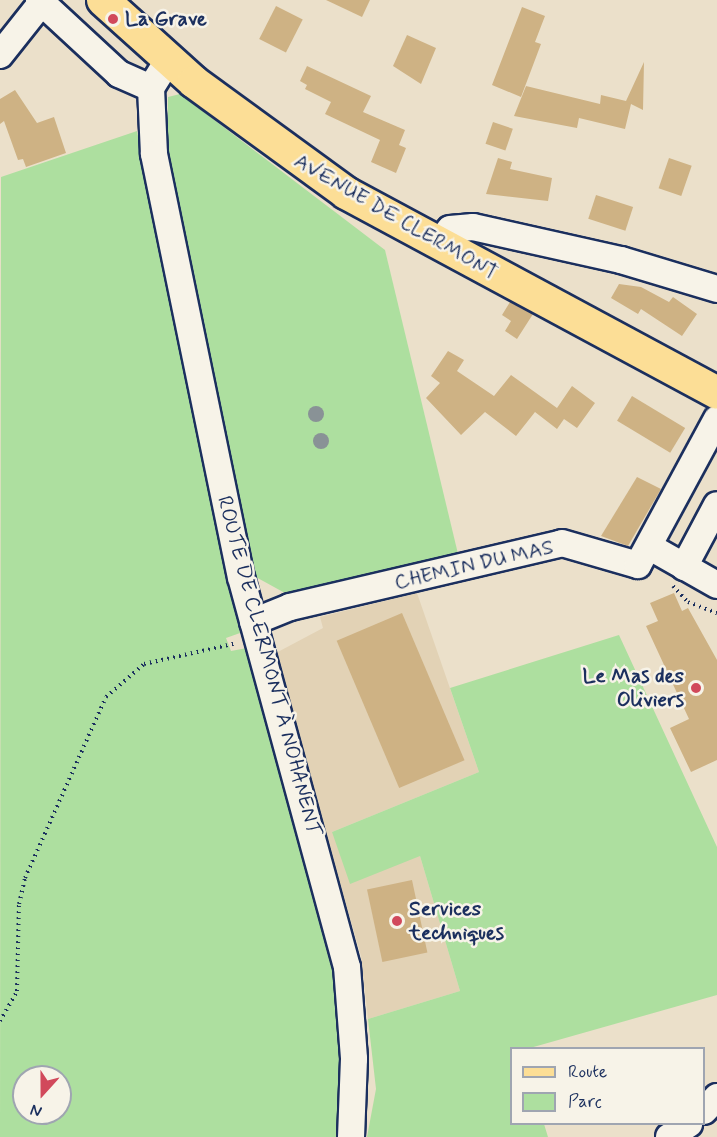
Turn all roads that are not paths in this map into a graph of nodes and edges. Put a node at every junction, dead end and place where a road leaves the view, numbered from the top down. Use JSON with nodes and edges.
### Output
{"nodes":[{"id":1,"x":103,"y":0,"type":"edge"},
{"id":2,"x":40,"y":1,"type":"edge"},
{"id":3,"x":0,"y":55,"type":"edge"},
{"id":4,"x":169,"y":59,"type":"junction"},
{"id":5,"x":151,"y":88,"type":"junction"},
{"id":6,"x":438,"y":243,"type":"junction"},
{"id":7,"x":717,"y":289,"type":"edge"},
{"id":8,"x":717,"y":393,"type":"edge"},
{"id":9,"x":717,"y":419,"type":"edge"},
{"id":10,"x":717,"y":505,"type":"edge"},
{"id":11,"x":644,"y":556,"type":"junction"},
{"id":12,"x":684,"y":567,"type":"junction"},
{"id":13,"x":717,"y":585,"type":"edge"},
{"id":14,"x":256,"y":630,"type":"junction"},
{"id":15,"x":717,"y":1097,"type":"edge"},
{"id":16,"x":705,"y":1110,"type":"edge"},
{"id":17,"x":687,"y":1125,"type":"edge"},
{"id":18,"x":351,"y":1137,"type":"edge"},
{"id":19,"x":669,"y":1137,"type":"edge"}],
"edges":[{"from":1,"to":4,"type":"main road","name":"AVENUE DE CLERMONT"},
{"from":2,"to":3,"type":"street"},
{"from":2,"to":5,"type":"street"},
{"from":4,"to":5,"type":"street"},
{"from":4,"to":6,"type":"main road","name":"AVENUE DE CLERMONT"},
{"from":5,"to":14,"type":"street","name":"ROUTE DE CLERMONT À NOHANENT"},
{"from":6,"to":7,"type":"street"},
{"from":6,"to":8,"type":"main road","name":"AVENUE DE CLERMONT"},
{"from":9,"to":11,"type":"street"},
{"from":10,"to":12,"type":"street"},
{"from":11,"to":12,"type":"street","name":"CHEMIN DU MAS"},
{"from":11,"to":14,"type":"street","name":"CHEMIN DU MAS"},
{"from":12,"to":13,"type":"street","name":"CHEMIN DU MAS"},
{"from":14,"to":18,"type":"street","name":"ROUTE DE CLERMONT À NOHANENT"},
{"from":15,"to":16,"type":"street"},
{"from":17,"to":19,"type":"street"}]}
